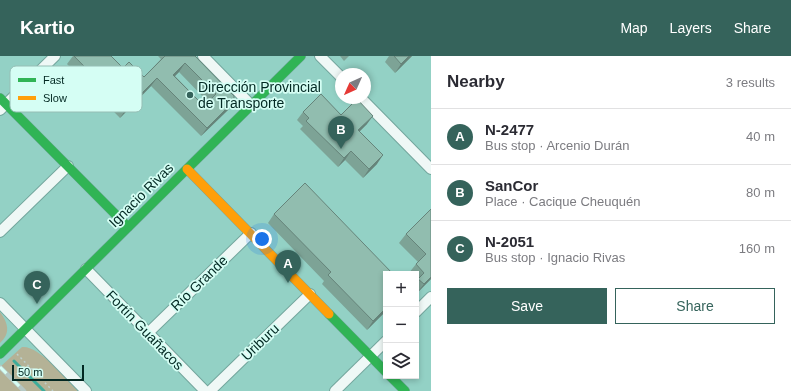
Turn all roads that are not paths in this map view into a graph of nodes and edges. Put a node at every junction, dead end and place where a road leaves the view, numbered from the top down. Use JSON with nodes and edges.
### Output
{"nodes":[{"id":1,"x":55,"y":56,"type":"edge"},
{"id":2,"x":203,"y":56,"type":"edge"},
{"id":3,"x":302,"y":56,"type":"edge"},
{"id":4,"x":320,"y":56,"type":"edge"},
{"id":5,"x":44,"y":66,"type":"edge"},
{"id":6,"x":335,"y":71,"type":"edge"},
{"id":7,"x":10,"y":97,"type":"edge"},
{"id":8,"x":2,"y":104,"type":"edge"},
{"id":9,"x":367,"y":104,"type":"edge"},
{"id":10,"x":251,"y":105,"type":"junction"},
{"id":11,"x":10,"y":112,"type":"edge"},
{"id":12,"x":11,"y":112,"type":"edge"},
{"id":13,"x":68,"y":166,"type":"junction"},
{"id":14,"x":188,"y":169,"type":"junction"},
{"id":15,"x":431,"y":169,"type":"edge"},
{"id":16,"x":128,"y":227,"type":"junction"},
{"id":17,"x":0,"y":232,"type":"edge"},
{"id":18,"x":250,"y":233,"type":"junction"},
{"id":19,"x":86,"y":269,"type":"junction"},
{"id":20,"x":310,"y":294,"type":"junction"},
{"id":21,"x":431,"y":297,"type":"edge"},
{"id":22,"x":0,"y":303,"type":"edge"},
{"id":23,"x":419,"y":309,"type":"edge"},
{"id":24,"x":25,"y":329,"type":"junction"},
{"id":25,"x":148,"y":333,"type":"junction"},
{"id":26,"x":384,"y":343,"type":"edge"},
{"id":27,"x":0,"y":354,"type":"edge"},
{"id":28,"x":371,"y":356,"type":"junction"},
{"id":29,"x":383,"y":369,"type":"edge"},
{"id":30,"x":393,"y":379,"type":"edge"},
{"id":31,"x":86,"y":391,"type":"edge"},
{"id":32,"x":205,"y":391,"type":"edge"},
{"id":33,"x":210,"y":391,"type":"edge"},
{"id":34,"x":335,"y":391,"type":"edge"},
{"id":35,"x":405,"y":391,"type":"edge"}],
"edges":[{"from":1,"to":5,"type":"street"},
{"from":2,"to":10,"type":"street"},
{"from":3,"to":10,"type":"main road","name":"Ignacio Rivas"},
{"from":4,"to":6,"type":"street"},
{"from":7,"to":8,"type":"street"},
{"from":8,"to":11,"type":"main road"},
{"from":9,"to":15,"type":"street"},
{"from":10,"to":14,"type":"main road","name":"Ignacio Rivas"},
{"from":12,"to":13,"type":"main road"},
{"from":13,"to":16,"type":"main road"},
{"from":13,"to":17,"type":"street"},
{"from":14,"to":16,"type":"main road","name":"Ignacio Rivas"},
{"from":14,"to":18,"type":"main road"},
{"from":16,"to":19,"type":"main road","name":"Ignacio Rivas"},
{"from":18,"to":20,"type":"main road"},
{"from":18,"to":25,"type":"street","name":"Río Grande"},
{"from":19,"to":24,"type":"main road","name":"Ignacio Rivas"},
{"from":19,"to":25,"type":"street","name":"Fortín Guañacos"},
{"from":20,"to":28,"type":"main road"},
{"from":20,"to":33,"type":"street","name":"Uriburu"},
{"from":21,"to":23,"type":"street"},
{"from":22,"to":24,"type":"street"},
{"from":24,"to":27,"type":"main road","name":"Ignacio Rivas"},
{"from":24,"to":31,"type":"street"},
{"from":25,"to":32,"type":"street","name":"Fortín Guañacos"},
{"from":26,"to":28,"type":"street"},
{"from":28,"to":29,"type":"main road"},
{"from":28,"to":34,"type":"street"},
{"from":30,"to":35,"type":"main road"}]}
